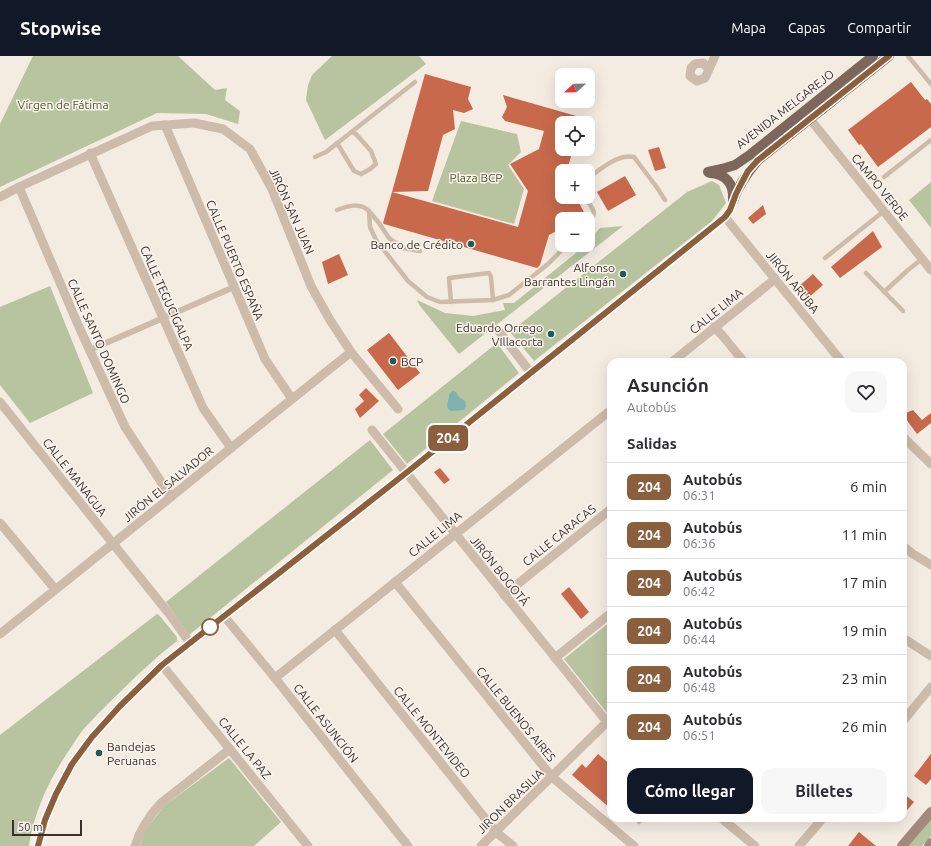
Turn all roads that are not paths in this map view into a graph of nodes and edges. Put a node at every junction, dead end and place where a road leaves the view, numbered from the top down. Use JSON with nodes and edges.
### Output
{"nodes":[{"id":1,"x":715,"y":56,"type":"edge"},
{"id":2,"x":873,"y":56,"type":"edge"},
{"id":3,"x":889,"y":56,"type":"edge"},
{"id":4,"x":908,"y":56,"type":"edge"},
{"id":5,"x":709,"y":69,"type":"dead end"},
{"id":6,"x":415,"y":82,"type":"dead end"},
{"id":7,"x":931,"y":84,"type":"edge"},
{"id":8,"x":810,"y":119,"type":"junction"},
{"id":9,"x":165,"y":125,"type":"junction"},
{"id":10,"x":352,"y":132,"type":"junction"},
{"id":11,"x":931,"y":140,"type":"edge"},
{"id":12,"x":337,"y":143,"type":"junction"},
{"id":13,"x":90,"y":153,"type":"junction"},
{"id":14,"x":315,"y":157,"type":"dead end"},
{"id":15,"x":595,"y":173,"type":"edge"},
{"id":16,"x":884,"y":177,"type":"dead end"},
{"id":17,"x":19,"y":187,"type":"junction"},
{"id":18,"x":0,"y":198,"type":"edge"},
{"id":19,"x":665,"y":200,"type":"dead end"},
{"id":20,"x":337,"y":210,"type":"dead end"},
{"id":21,"x":369,"y":211,"type":"junction"},
{"id":22,"x":884,"y":211,"type":"junction"},
{"id":23,"x":725,"y":217,"type":"dead end"},
{"id":24,"x":420,"y":251,"type":"dead end"},
{"id":25,"x":560,"y":252,"type":"edge"},
{"id":26,"x":824,"y":258,"type":"dead end"},
{"id":27,"x":922,"y":259,"type":"junction"},
{"id":28,"x":931,"y":270,"type":"edge"},
{"id":29,"x":866,"y":273,"type":"dead end"},
{"id":30,"x":775,"y":279,"type":"junction"},
{"id":31,"x":234,"y":287,"type":"junction"},
{"id":32,"x":884,"y":292,"type":"junction"},
{"id":33,"x":494,"y":300,"type":"junction"},
{"id":34,"x":452,"y":302,"type":"junction"},
{"id":35,"x":903,"y":311,"type":"dead end"},
{"id":36,"x":163,"y":318,"type":"junction"},
{"id":37,"x":714,"y":327,"type":"junction"},
{"id":38,"x":498,"y":330,"type":"dead end"},
{"id":39,"x":90,"y":350,"type":"junction"},
{"id":40,"x":351,"y":352,"type":"junction"},
{"id":41,"x":677,"y":358,"type":"edge"},
{"id":42,"x":741,"y":358,"type":"edge"},
{"id":43,"x":839,"y":358,"type":"edge"},
{"id":44,"x":531,"y":373,"type":"dead end"},
{"id":45,"x":292,"y":399,"type":"junction"},
{"id":46,"x":0,"y":402,"type":"edge"},
{"id":47,"x":398,"y":409,"type":"dead end"},
{"id":48,"x":607,"y":413,"type":"edge"},
{"id":49,"x":372,"y":430,"type":"dead end"},
{"id":50,"x":907,"y":441,"type":"edge"},
{"id":51,"x":231,"y":448,"type":"junction"},
{"id":52,"x":931,"y":464,"type":"edge"},
{"id":53,"x":171,"y":497,"type":"junction"},
{"id":54,"x":607,"y":512,"type":"edge"},
{"id":55,"x":0,"y":523,"type":"edge"},
{"id":56,"x":455,"y":534,"type":"junction"},
{"id":57,"x":113,"y":544,"type":"junction"},
{"id":58,"x":907,"y":549,"type":"edge"},
{"id":59,"x":931,"y":565,"type":"edge"},
{"id":60,"x":395,"y":582,"type":"junction"},
{"id":61,"x":55,"y":589,"type":"junction"},
{"id":62,"x":504,"y":595,"type":"junction"},
{"id":63,"x":224,"y":616,"type":"dead end"},
{"id":64,"x":607,"y":616,"type":"edge"},
{"id":65,"x":335,"y":630,"type":"junction"},
{"id":66,"x":0,"y":634,"type":"edge"},
{"id":67,"x":907,"y":641,"type":"edge"},
{"id":68,"x":190,"y":643,"type":"dead end"},
{"id":69,"x":931,"y":656,"type":"edge"},
{"id":70,"x":555,"y":658,"type":"junction"},
{"id":71,"x":162,"y":665,"type":"dead end"},
{"id":72,"x":275,"y":678,"type":"junction"},
{"id":73,"x":931,"y":686,"type":"edge"},
{"id":74,"x":907,"y":716,"type":"edge"},
{"id":75,"x":607,"y":722,"type":"edge"},
{"id":76,"x":607,"y":726,"type":"edge"},
{"id":77,"x":230,"y":749,"type":"junction"},
{"id":78,"x":552,"y":777,"type":"junction"},
{"id":79,"x":931,"y":812,"type":"edge"},
{"id":80,"x":727,"y":822,"type":"edge"},
{"id":81,"x":819,"y":822,"type":"edge"},
{"id":82,"x":496,"y":832,"type":"junction"},
{"id":83,"x":931,"y":843,"type":"edge"},
{"id":84,"x":135,"y":846,"type":"edge"},
{"id":85,"x":308,"y":846,"type":"edge"},
{"id":86,"x":408,"y":846,"type":"edge"},
{"id":87,"x":481,"y":846,"type":"edge"},
{"id":88,"x":513,"y":846,"type":"edge"},
{"id":89,"x":634,"y":846,"type":"edge"},
{"id":90,"x":755,"y":846,"type":"edge"},
{"id":91,"x":799,"y":846,"type":"edge"},
{"id":92,"x":902,"y":846,"type":"edge"},
{"id":93,"x":929,"y":846,"type":"edge"}],
"edges":[{"from":1,"to":5,"type":"street"},
{"from":2,"to":8,"type":"main road","name":"AVENIDA MELGAREJO"},
{"from":3,"to":8,"type":"main road","name":"AVENIDA MELGAREJO"},
{"from":4,"to":7,"type":"lane"},
{"from":6,"to":10,"type":"lane"},
{"from":8,"to":22,"type":"street","name":"CAMPO VERDE"},
{"from":9,"to":13,"type":"street","name":"JIRÓN SAN JUAN"},
{"from":9,"to":31,"type":"street","name":"CALLE PUERTO ESPAÑA"},
{"from":9,"to":40,"type":"street","name":"JIRÓN SAN JUAN"},
{"from":10,"to":12,"type":"lane"},
{"from":10,"to":12,"type":"lane"},
{"from":11,"to":16,"type":"lane"},
{"from":12,"to":14,"type":"lane"},
{"from":13,"to":17,"type":"street","name":"JIRÓN SAN JUAN"},
{"from":13,"to":36,"type":"street","name":"CALLE TEGUCIGALPA"},
{"from":15,"to":19,"type":"lane"},
{"from":17,"to":18,"type":"street","name":"JIRÓN SAN JUAN"},
{"from":17,"to":39,"type":"street","name":"CALLE SANTO DOMINGO"},
{"from":20,"to":21,"type":"lane"},
{"from":21,"to":24,"type":"lane"},
{"from":21,"to":34,"type":"lane"},
{"from":22,"to":26,"type":"lane"},
{"from":22,"to":27,"type":"street","name":"CAMPO VERDE"},
{"from":23,"to":30,"type":"street","name":"JIRÓN ARUBA"},
{"from":25,"to":33,"type":"lane"},
{"from":27,"to":28,"type":"street","name":"CAMPO VERDE"},
{"from":27,"to":32,"type":"lane"},
{"from":29,"to":32,"type":"lane"},
{"from":30,"to":37,"type":"street","name":"CALLE LIMA"},
{"from":30,"to":43,"type":"street","name":"JIRÓN ARUBA"},
{"from":31,"to":36,"type":"street"},
{"from":31,"to":45,"type":"street","name":"CALLE PUERTO ESPAÑA"},
{"from":32,"to":35,"type":"lane"},
{"from":33,"to":34,"type":"lane"},
{"from":33,"to":34,"type":"lane"},
{"from":36,"to":39,"type":"street"},
{"from":36,"to":51,"type":"street","name":"CALLE TEGUCIGALPA"},
{"from":37,"to":41,"type":"street","name":"CALLE LIMA"},
{"from":37,"to":42,"type":"street"},
{"from":38,"to":44,"type":"street"},
{"from":39,"to":53,"type":"street","name":"CALLE SANTO DOMINGO"},
{"from":40,"to":45,"type":"street","name":"JIRÓN EL SALVADOR"},
{"from":40,"to":47,"type":"street","name":"JIRÓN SAN JUAN"},
{"from":45,"to":51,"type":"street","name":"JIRÓN EL SALVADOR"},
{"from":46,"to":57,"type":"street","name":"CALLE MANAGUA"},
{"from":48,"to":56,"type":"street","name":"CALLE LIMA"},
{"from":49,"to":56,"type":"street","name":"JIRÓN BOGOTÁ"},
{"from":50,"to":52,"type":"street"},
{"from":51,"to":53,"type":"street","name":"JIRÓN EL SALVADOR"},
{"from":53,"to":57,"type":"street","name":"JIRÓN EL SALVADOR"},
{"from":54,"to":62,"type":"street","name":"CALLE CARACAS"},
{"from":55,"to":61,"type":"street"},
{"from":56,"to":60,"type":"street","name":"CALLE LIMA"},
{"from":56,"to":62,"type":"street","name":"JIRÓN BOGOTÁ"},
{"from":57,"to":61,"type":"street","name":"JIRÓN EL SALVADOR"},
{"from":57,"to":68,"type":"street","name":"CALLE MANAGUA"},
{"from":58,"to":59,"type":"street"},
{"from":60,"to":65,"type":"street","name":"CALLE LIMA"},
{"from":60,"to":78,"type":"street","name":"CALLE BUENOS AIRES"},
{"from":61,"to":66,"type":"street","name":"JIRÓN EL SALVADOR"},
{"from":62,"to":70,"type":"street","name":"JIRÓN BOGOTÁ"},
{"from":63,"to":72,"type":"street","name":"CALLE ASUNCIÓN"},
{"from":64,"to":70,"type":"street"},
{"from":65,"to":72,"type":"street","name":"CALLE LIMA"},
{"from":65,"to":82,"type":"street","name":"CALLE MONTEVIDEO"},
{"from":67,"to":69,"type":"street"},
{"from":70,"to":75,"type":"street","name":"JIRÓN BOGOTÁ"},
{"from":71,"to":77,"type":"street","name":"CALLE LA PAZ"},
{"from":72,"to":86,"type":"street","name":"CALLE ASUNCIÓN"},
{"from":73,"to":74,"type":"street"},
{"from":76,"to":78,"type":"street","name":"JIRON BRASILIA"},
{"from":77,"to":84,"type":"street"},
{"from":77,"to":85,"type":"street","name":"CALLE LA PAZ"},
{"from":78,"to":82,"type":"street","name":"JIRON BRASILIA"},
{"from":78,"to":89,"type":"street","name":"CALLE BUENOS AIRES"},
{"from":79,"to":92,"type":"main road"},
{"from":80,"to":90,"type":"street"},
{"from":81,"to":91,"type":"street"},
{"from":82,"to":87,"type":"street","name":"JIRON BRASILIA"},
{"from":82,"to":88,"type":"street","name":"CALLE MONTEVIDEO"},
{"from":83,"to":93,"type":"main road"}]}
